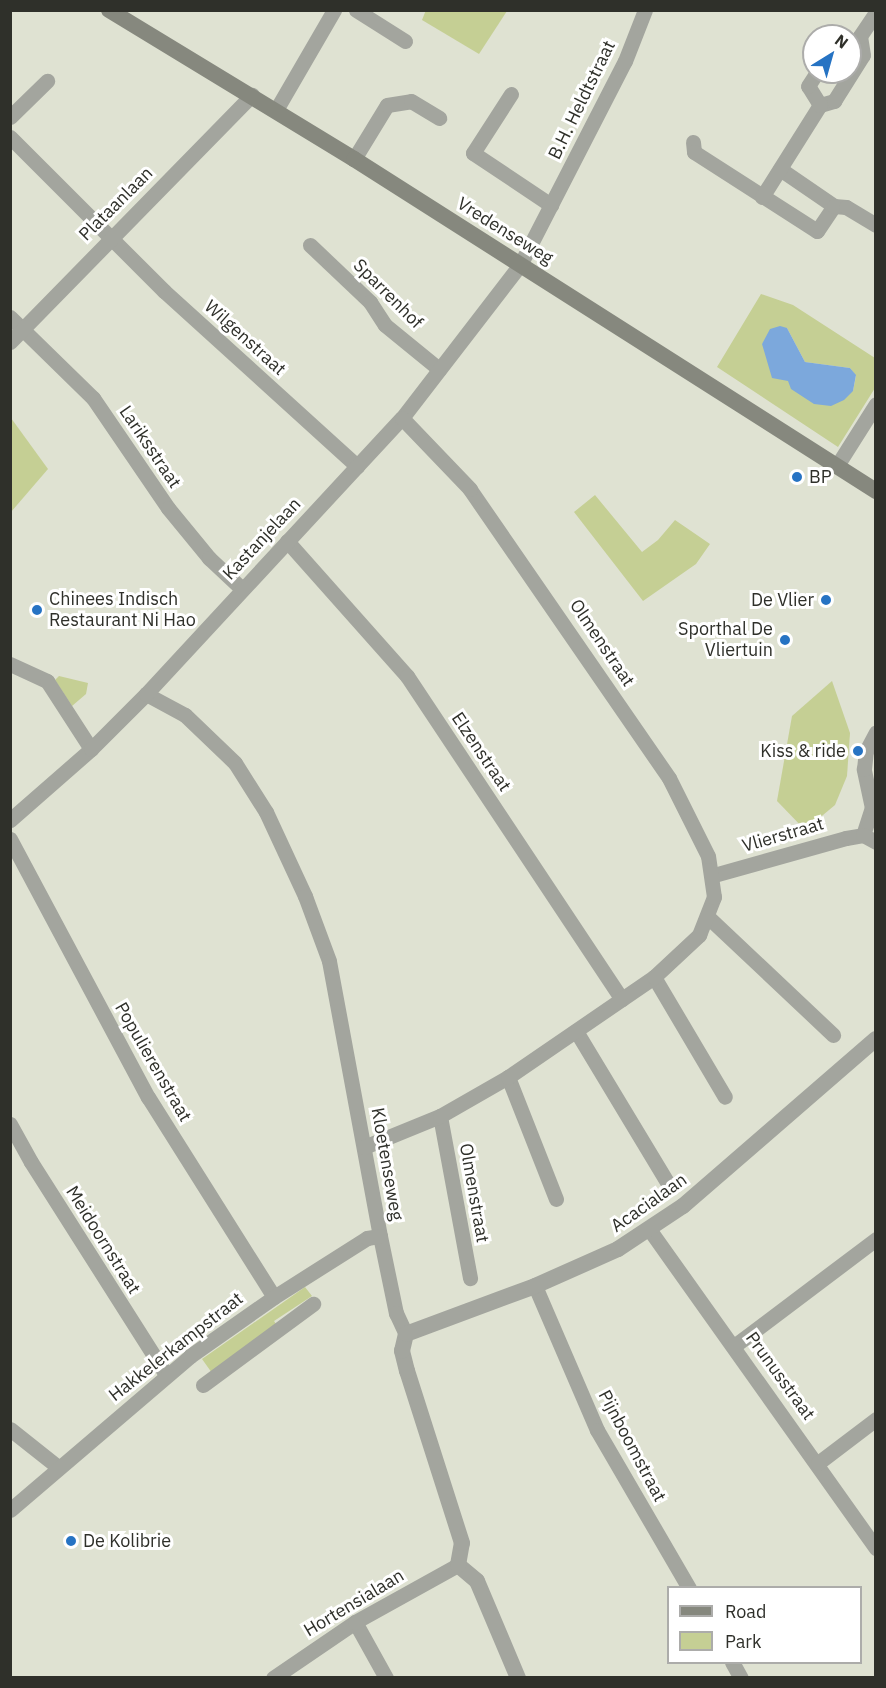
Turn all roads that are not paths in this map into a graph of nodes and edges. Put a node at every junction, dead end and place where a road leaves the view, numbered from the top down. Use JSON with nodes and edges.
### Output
{"nodes":[{"id":1,"x":109,"y":10,"type":"edge"},
{"id":2,"x":334,"y":10,"type":"edge"},
{"id":3,"x":356,"y":10,"type":"edge"},
{"id":4,"x":645,"y":10,"type":"edge"},
{"id":5,"x":876,"y":12,"type":"edge"},
{"id":6,"x":862,"y":29,"type":"edge"},
{"id":7,"x":405,"y":41,"type":"dead end"},
{"id":8,"x":47,"y":81,"type":"dead end"},
{"id":9,"x":809,"y":84,"type":"edge"},
{"id":10,"x":845,"y":84,"type":"edge"},
{"id":11,"x":511,"y":94,"type":"dead end"},
{"id":12,"x":252,"y":96,"type":"junction"},
{"id":13,"x":820,"y":105,"type":"junction"},
{"id":14,"x":276,"y":110,"type":"junction"},
{"id":15,"x":10,"y":117,"type":"edge"},
{"id":16,"x":439,"y":118,"type":"dead end"},
{"id":17,"x":10,"y":137,"type":"edge"},
{"id":18,"x":693,"y":142,"type":"dead end"},
{"id":19,"x":354,"y":159,"type":"junction"},
{"id":20,"x":780,"y":169,"type":"junction"},
{"id":21,"x":762,"y":197,"type":"junction"},
{"id":22,"x":551,"y":205,"type":"junction"},
{"id":23,"x":834,"y":206,"type":"junction"},
{"id":24,"x":876,"y":225,"type":"edge"},
{"id":25,"x":110,"y":237,"type":"junction"},
{"id":26,"x":310,"y":245,"type":"dead end"},
{"id":27,"x":520,"y":264,"type":"junction"},
{"id":28,"x":10,"y":316,"type":"edge"},
{"id":29,"x":23,"y":329,"type":"junction"},
{"id":30,"x":10,"y":342,"type":"edge"},
{"id":31,"x":439,"y":369,"type":"junction"},
{"id":32,"x":876,"y":404,"type":"edge"},
{"id":33,"x":402,"y":418,"type":"junction"},
{"id":34,"x":838,"y":464,"type":"junction"},
{"id":35,"x":357,"y":466,"type":"junction"},
{"id":36,"x":876,"y":491,"type":"edge"},
{"id":37,"x":287,"y":541,"type":"junction"},
{"id":38,"x":242,"y":589,"type":"junction"},
{"id":39,"x":10,"y":664,"type":"edge"},
{"id":40,"x":146,"y":694,"type":"junction"},
{"id":41,"x":876,"y":732,"type":"edge"},
{"id":42,"x":91,"y":749,"type":"junction"},
{"id":43,"x":10,"y":820,"type":"edge"},
{"id":44,"x":10,"y":839,"type":"edge"},
{"id":45,"x":869,"y":839,"type":"edge"},
{"id":46,"x":714,"y":875,"type":"junction"},
{"id":47,"x":708,"y":917,"type":"junction"},
{"id":48,"x":654,"y":977,"type":"junction"},
{"id":49,"x":622,"y":999,"type":"junction"},
{"id":50,"x":576,"y":1031,"type":"junction"},
{"id":51,"x":833,"y":1035,"type":"dead end"},
{"id":52,"x":876,"y":1040,"type":"edge"},
{"id":53,"x":508,"y":1077,"type":"junction"},
{"id":54,"x":725,"y":1096,"type":"dead end"},
{"id":55,"x":440,"y":1116,"type":"junction"},
{"id":56,"x":10,"y":1124,"type":"edge"},
{"id":57,"x":364,"y":1147,"type":"junction"},
{"id":58,"x":670,"y":1187,"type":"dead end"},
{"id":59,"x":556,"y":1199,"type":"dead end"},
{"id":60,"x":649,"y":1229,"type":"junction"},
{"id":61,"x":380,"y":1236,"type":"junction"},
{"id":62,"x":876,"y":1239,"type":"edge"},
{"id":63,"x":470,"y":1278,"type":"dead end"},
{"id":64,"x":536,"y":1286,"type":"junction"},
{"id":65,"x":274,"y":1297,"type":"junction"},
{"id":66,"x":313,"y":1304,"type":"dead end"},
{"id":67,"x":406,"y":1334,"type":"junction"},
{"id":68,"x":734,"y":1346,"type":"junction"},
{"id":69,"x":166,"y":1375,"type":"junction"},
{"id":70,"x":203,"y":1385,"type":"dead end"},
{"id":71,"x":876,"y":1419,"type":"edge"},
{"id":72,"x":10,"y":1429,"type":"edge"},
{"id":73,"x":818,"y":1463,"type":"junction"},
{"id":74,"x":58,"y":1467,"type":"junction"},
{"id":75,"x":10,"y":1510,"type":"edge"},
{"id":76,"x":876,"y":1549,"type":"edge"},
{"id":77,"x":458,"y":1565,"type":"junction"},
{"id":78,"x":688,"y":1586,"type":"edge"},
{"id":79,"x":355,"y":1622,"type":"junction"},
{"id":80,"x":733,"y":1664,"type":"edge"},
{"id":81,"x":273,"y":1677,"type":"edge"},
{"id":82,"x":386,"y":1677,"type":"edge"},
{"id":83,"x":518,"y":1677,"type":"edge"},
{"id":84,"x":741,"y":1677,"type":"edge"}],
"edges":[{"from":1,"to":12,"type":"main road","name":"Vredenseweg"},
{"from":2,"to":14,"type":"street"},
{"from":3,"to":7,"type":"street"},
{"from":4,"to":22,"type":"street","name":"B.H. Heldtstraat"},
{"from":5,"to":6,"type":"street"},
{"from":8,"to":15,"type":"street"},
{"from":9,"to":13,"type":"street"},
{"from":10,"to":13,"type":"street"},
{"from":11,"to":22,"type":"street"},
{"from":12,"to":14,"type":"main road","name":"Vredenseweg"},
{"from":12,"to":25,"type":"street","name":"Plataanlaan"},
{"from":13,"to":20,"type":"street"},
{"from":14,"to":19,"type":"main road","name":"Vredenseweg"},
{"from":16,"to":19,"type":"street"},
{"from":17,"to":25,"type":"street","name":"Wilgenstraat"},
{"from":18,"to":21,"type":"street"},
{"from":19,"to":27,"type":"main road","name":"Vredenseweg"},
{"from":20,"to":21,"type":"street"},
{"from":20,"to":23,"type":"street"},
{"from":21,"to":23,"type":"street"},
{"from":22,"to":27,"type":"street","name":"B.H. Heldtstraat"},
{"from":23,"to":24,"type":"street"},
{"from":25,"to":29,"type":"street","name":"Plataanlaan"},
{"from":25,"to":35,"type":"street","name":"Wilgenstraat"},
{"from":26,"to":31,"type":"street","name":"Sparrenhof"},
{"from":27,"to":31,"type":"street","name":"Kastanjelaan"},
{"from":27,"to":34,"type":"main road","name":"Vredenseweg"},
{"from":28,"to":29,"type":"street","name":"Lariksstraat"},
{"from":29,"to":30,"type":"street","name":"Plataanlaan"},
{"from":29,"to":38,"type":"street","name":"Lariksstraat"},
{"from":31,"to":33,"type":"street","name":"Kastanjelaan"},
{"from":32,"to":34,"type":"street"},
{"from":33,"to":35,"type":"street","name":"Kastanjelaan"},
{"from":33,"to":46,"type":"street","name":"Olmenstraat"},
{"from":34,"to":36,"type":"main road","name":"Vredenseweg"},
{"from":35,"to":37,"type":"street","name":"Kastanjelaan"},
{"from":37,"to":38,"type":"street","name":"Kastanjelaan"},
{"from":37,"to":49,"type":"street","name":"Elzenstraat"},
{"from":38,"to":40,"type":"street","name":"Kastanjelaan"},
{"from":39,"to":42,"type":"street"},
{"from":40,"to":42,"type":"street","name":"Kastanjelaan"},
{"from":40,"to":57,"type":"street","name":"Kloetenseweg"},
{"from":41,"to":45,"type":"street","name":"Vlierstraat"},
{"from":42,"to":43,"type":"street","name":"Kastanjelaan"},
{"from":44,"to":65,"type":"street","name":"Populierenstraat"},
{"from":45,"to":46,"type":"street","name":"Vlierstraat"},
{"from":46,"to":47,"type":"street","name":"Olmenstraat"},
{"from":47,"to":48,"type":"street","name":"Olmenstraat"},
{"from":47,"to":51,"type":"street"},
{"from":48,"to":49,"type":"street","name":"Olmenstraat"},
{"from":48,"to":54,"type":"street"},
{"from":49,"to":50,"type":"street","name":"Olmenstraat"},
{"from":50,"to":53,"type":"street","name":"Olmenstraat"},
{"from":50,"to":58,"type":"street"},
{"from":52,"to":60,"type":"street","name":"Acacialaan"},
{"from":53,"to":55,"type":"street","name":"Olmenstraat"},
{"from":53,"to":59,"type":"street"},
{"from":55,"to":57,"type":"street","name":"Olmenstraat"},
{"from":55,"to":63,"type":"street","name":"Olmenstraat"},
{"from":56,"to":69,"type":"street","name":"Meidoornstraat"},
{"from":57,"to":61,"type":"street","name":"Kloetenseweg"},
{"from":60,"to":64,"type":"street","name":"Acacialaan"},
{"from":60,"to":68,"type":"street","name":"Prunusstraat"},
{"from":61,"to":65,"type":"street","name":"Hakkelerkampstraat"},
{"from":61,"to":67,"type":"street","name":"Kloetenseweg"},
{"from":62,"to":68,"type":"street"},
{"from":64,"to":67,"type":"street","name":"Acacialaan"},
{"from":64,"to":78,"type":"street","name":"Pijnboomstraat"},
{"from":65,"to":69,"type":"street","name":"Hakkelerkampstraat"},
{"from":66,"to":70,"type":"street"},
{"from":67,"to":77,"type":"street","name":"Kloetenseweg"},
{"from":68,"to":73,"type":"street","name":"Prunusstraat"},
{"from":69,"to":74,"type":"street","name":"Hakkelerkampstraat"},
{"from":71,"to":73,"type":"street"},
{"from":72,"to":74,"type":"street"},
{"from":73,"to":76,"type":"street","name":"Prunusstraat"},
{"from":74,"to":75,"type":"street","name":"Hakkelerkampstraat"},
{"from":77,"to":79,"type":"street","name":"Hortensialaan"},
{"from":77,"to":83,"type":"street"},
{"from":79,"to":81,"type":"street","name":"Hortensialaan"},
{"from":79,"to":82,"type":"street"},
{"from":80,"to":84,"type":"street"}]}
